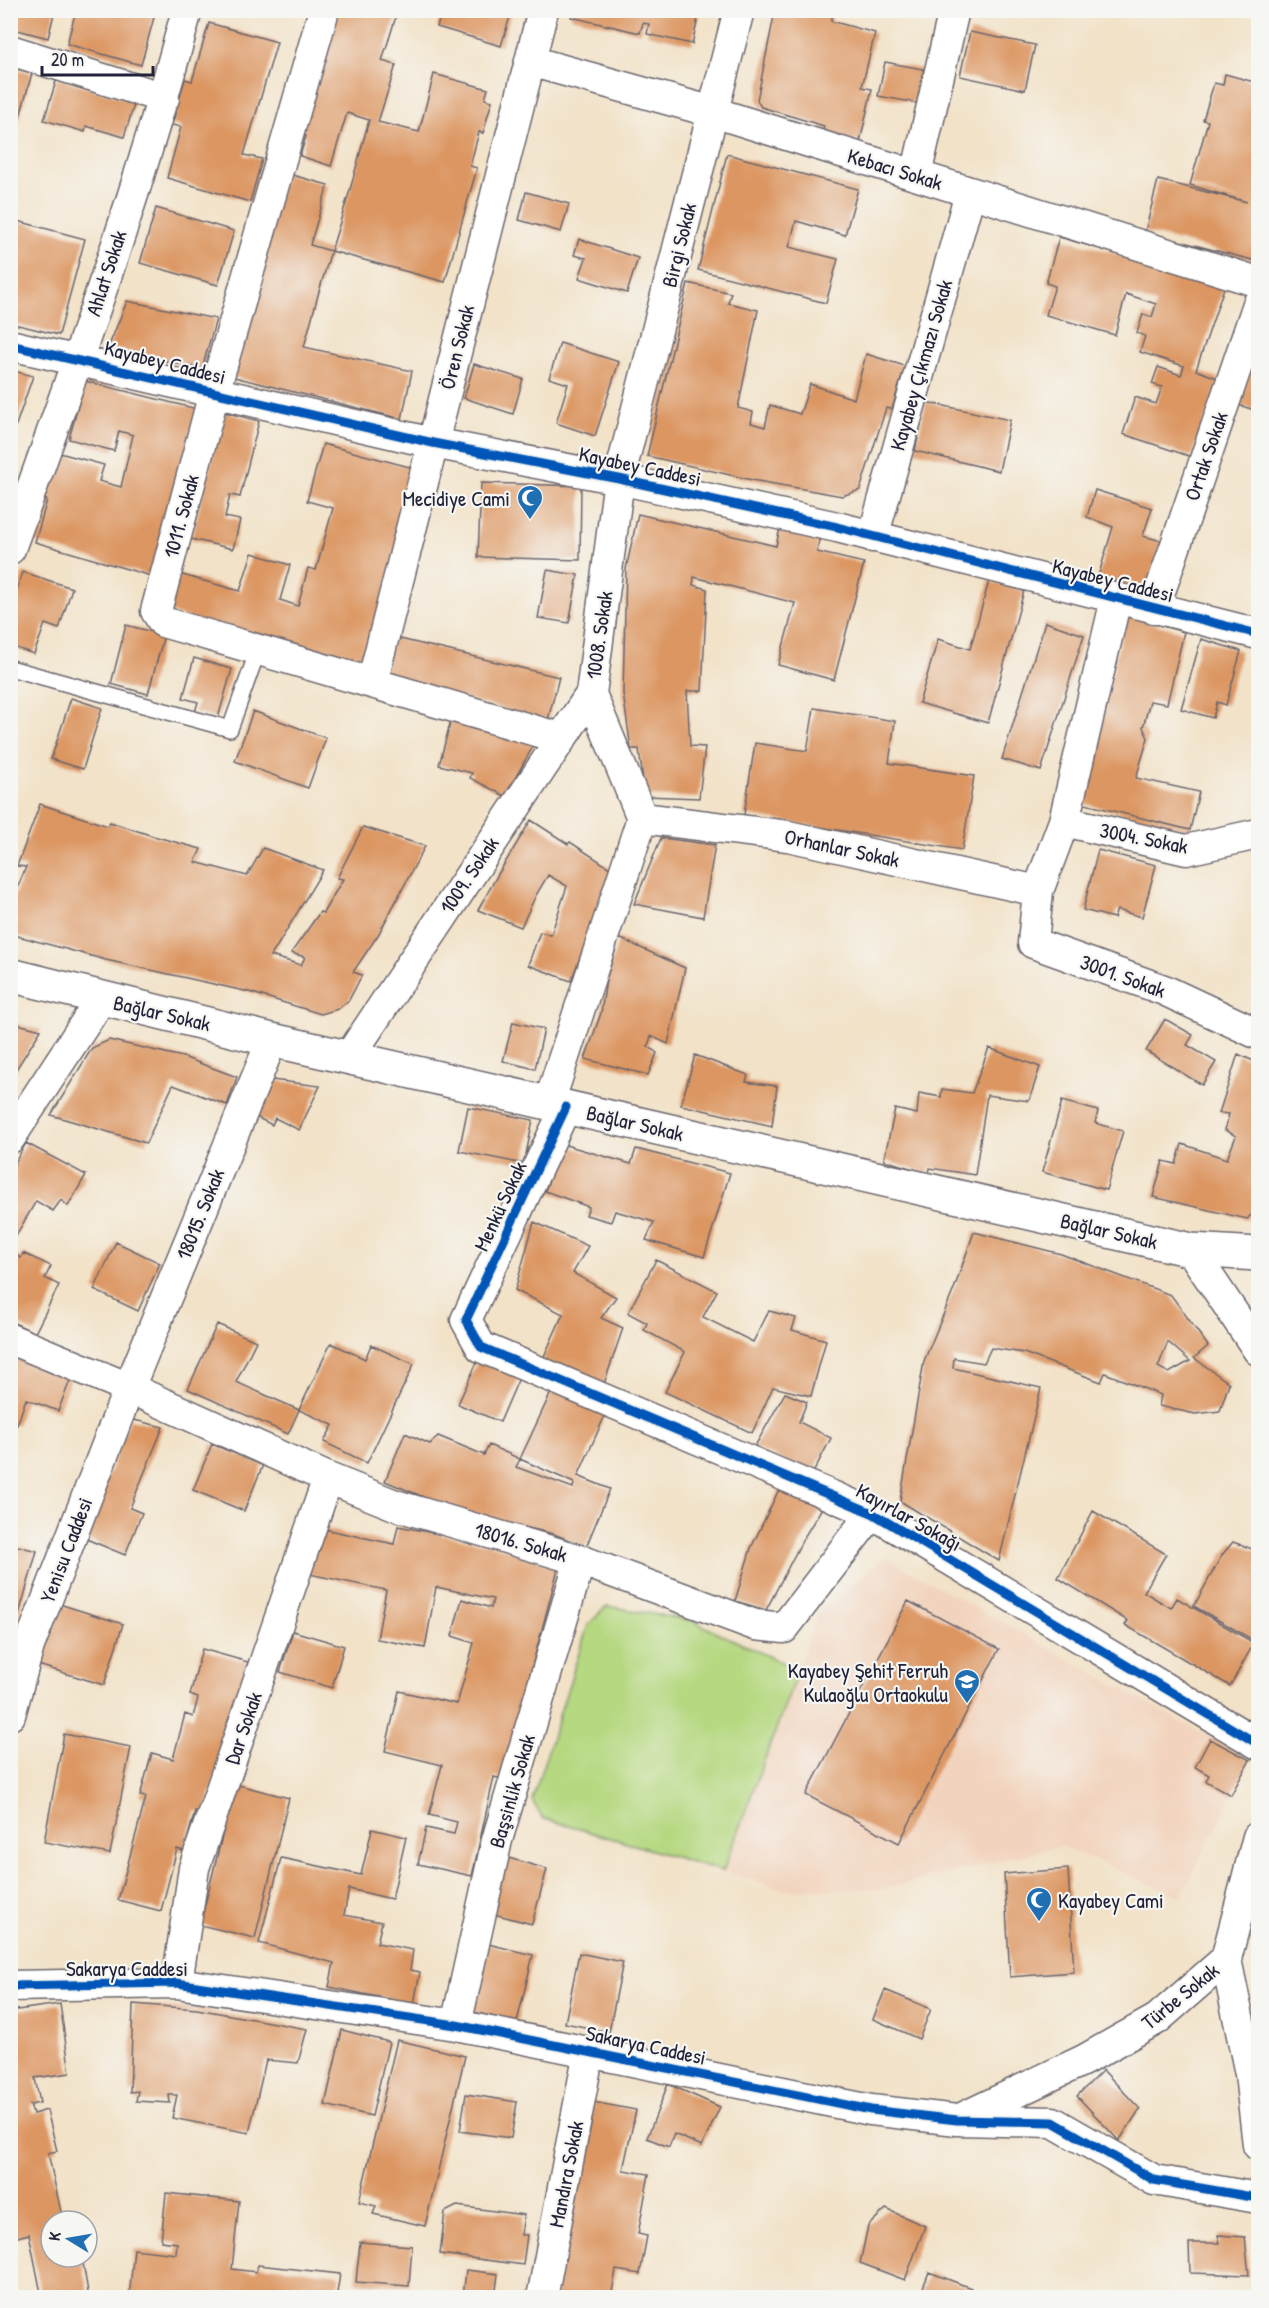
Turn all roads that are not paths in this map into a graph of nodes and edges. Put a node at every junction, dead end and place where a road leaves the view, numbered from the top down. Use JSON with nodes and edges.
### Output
{"nodes":[{"id":1,"x":187,"y":10,"type":"edge"},
{"id":2,"x":324,"y":10,"type":"edge"},
{"id":3,"x":543,"y":10,"type":"edge"},
{"id":4,"x":739,"y":10,"type":"edge"},
{"id":5,"x":954,"y":10,"type":"edge"},
{"id":6,"x":10,"y":50,"type":"edge"},
{"id":7,"x":530,"y":61,"type":"junction"},
{"id":8,"x":164,"y":98,"type":"junction"},
{"id":9,"x":713,"y":112,"type":"junction"},
{"id":10,"x":916,"y":175,"type":"junction"},
{"id":11,"x":970,"y":192,"type":"junction"},
{"id":12,"x":1258,"y":282,"type":"edge"},
{"id":13,"x":1258,"y":304,"type":"edge"},
{"id":14,"x":10,"y":345,"type":"edge"},
{"id":15,"x":78,"y":359,"type":"junction"},
{"id":16,"x":214,"y":393,"type":"junction"},
{"id":17,"x":433,"y":443,"type":"junction"},
{"id":18,"x":619,"y":479,"type":"junction"},
{"id":19,"x":873,"y":537,"type":"junction"},
{"id":20,"x":10,"y":549,"type":"edge"},
{"id":21,"x":1116,"y":599,"type":"junction"},
{"id":22,"x":1154,"y":609,"type":"junction"},
{"id":23,"x":1258,"y":634,"type":"edge"},
{"id":24,"x":258,"y":650,"type":"junction"},
{"id":25,"x":10,"y":668,"type":"edge"},
{"id":26,"x":372,"y":683,"type":"junction"},
{"id":27,"x":591,"y":694,"type":"junction"},
{"id":28,"x":560,"y":738,"type":"junction"},
{"id":29,"x":642,"y":818,"type":"junction"},
{"id":30,"x":1064,"y":821,"type":"junction"},
{"id":31,"x":1258,"y":834,"type":"edge"},
{"id":32,"x":1038,"y":891,"type":"junction"},
{"id":33,"x":10,"y":975,"type":"edge"},
{"id":34,"x":101,"y":999,"type":"junction"},
{"id":35,"x":1258,"y":1034,"type":"edge"},
{"id":36,"x":272,"y":1040,"type":"junction"},
{"id":37,"x":349,"y":1057,"type":"junction"},
{"id":38,"x":558,"y":1105,"type":"junction"},
{"id":39,"x":10,"y":1138,"type":"edge"},
{"id":40,"x":1191,"y":1250,"type":"junction"},
{"id":41,"x":1258,"y":1254,"type":"edge"},
{"id":42,"x":466,"y":1320,"type":"joint"},
{"id":43,"x":10,"y":1339,"type":"edge"},
{"id":44,"x":1258,"y":1350,"type":"edge"},
{"id":45,"x":129,"y":1388,"type":"junction"},
{"id":46,"x":328,"y":1478,"type":"junction"},
{"id":47,"x":872,"y":1513,"type":"junction"},
{"id":48,"x":580,"y":1560,"type":"junction"},
{"id":49,"x":10,"y":1715,"type":"edge"},
{"id":50,"x":1258,"y":1744,"type":"edge"},
{"id":51,"x":1258,"y":1837,"type":"edge"},
{"id":52,"x":1226,"y":1959,"type":"junction"},
{"id":53,"x":177,"y":1983,"type":"junction"},
{"id":54,"x":10,"y":1986,"type":"edge"},
{"id":55,"x":456,"y":2025,"type":"junction"},
{"id":56,"x":589,"y":2051,"type":"junction"},
{"id":57,"x":1254,"y":2075,"type":"edge"},
{"id":58,"x":957,"y":2120,"type":"junction"},
{"id":59,"x":1258,"y":2145,"type":"edge"},
{"id":60,"x":1258,"y":2198,"type":"edge"},
{"id":61,"x":542,"y":2298,"type":"edge"}],
"edges":[{"from":1,"to":8,"type":"street","name":"Ahlat Sokak"},
{"from":2,"to":16,"type":"street","name":"1011. Sokak"},
{"from":3,"to":7,"type":"street","name":"Ören Sokak"},
{"from":4,"to":9,"type":"street","name":"Birgi Sokak"},
{"from":5,"to":10,"type":"street"},
{"from":6,"to":8,"type":"street"},
{"from":7,"to":9,"type":"street","name":"Kebacı Sokak"},
{"from":7,"to":17,"type":"street","name":"Ören Sokak"},
{"from":8,"to":15,"type":"street","name":"Ahlat Sokak"},
{"from":9,"to":10,"type":"street","name":"Kebacı Sokak"},
{"from":9,"to":18,"type":"street","name":"Birgi Sokak"},
{"from":10,"to":11,"type":"street","name":"Kebacı Sokak"},
{"from":11,"to":12,"type":"street","name":"Kebacı Sokak"},
{"from":11,"to":19,"type":"street","name":"Kayabey Çıkmazı Sokak"},
{"from":13,"to":22,"type":"street","name":"Ortak Sokak"},
{"from":14,"to":15,"type":"street","name":"Kayabey Caddesi"},
{"from":15,"to":16,"type":"street","name":"Kayabey Caddesi"},
{"from":15,"to":20,"type":"street","name":"Ahlat Sokak"},
{"from":16,"to":17,"type":"street","name":"Kayabey Caddesi"},
{"from":16,"to":24,"type":"street","name":"1011. Sokak"},
{"from":17,"to":18,"type":"street","name":"Kayabey Caddesi"},
{"from":17,"to":26,"type":"street","name":"Ören Sokak"},
{"from":18,"to":19,"type":"street","name":"Kayabey Caddesi"},
{"from":18,"to":27,"type":"street","name":"1008. Sokak"},
{"from":19,"to":21,"type":"street","name":"Kayabey Caddesi"},
{"from":21,"to":22,"type":"street","name":"Kayabey Caddesi"},
{"from":21,"to":30,"type":"street"},
{"from":22,"to":23,"type":"street","name":"Kayabey Caddesi"},
{"from":24,"to":25,"type":"lane"},
{"from":24,"to":26,"type":"street","name":"1011. Sokak"},
{"from":26,"to":28,"type":"street","name":"1011. Sokak"},
{"from":27,"to":28,"type":"street","name":"1009. Sokak"},
{"from":27,"to":29,"type":"street","name":"1008. Sokak"},
{"from":28,"to":37,"type":"street","name":"1009. Sokak"},
{"from":29,"to":32,"type":"street","name":"Orhanlar Sokak"},
{"from":29,"to":38,"type":"street"},
{"from":30,"to":31,"type":"street","name":"3004. Sokak"},
{"from":30,"to":32,"type":"street"},
{"from":32,"to":35,"type":"street","name":"3001. Sokak"},
{"from":33,"to":34,"type":"main road","name":"Bağlar Sokak"},
{"from":34,"to":36,"type":"main road","name":"Bağlar Sokak"},
{"from":34,"to":39,"type":"street"},
{"from":36,"to":37,"type":"main road","name":"Bağlar Sokak"},
{"from":36,"to":45,"type":"street","name":"18015. Sokak"},
{"from":37,"to":38,"type":"main road","name":"Bağlar Sokak"},
{"from":38,"to":40,"type":"main road","name":"Bağlar Sokak"},
{"from":38,"to":42,"type":"street","name":"Menkü Sokak"},
{"from":40,"to":41,"type":"main road","name":"Bağlar Sokak"},
{"from":40,"to":44,"type":"street"},
{"from":42,"to":47,"type":"street","name":"Kayırlar Sokağı"},
{"from":43,"to":45,"type":"street","name":"18016. Sokak"},
{"from":45,"to":46,"type":"street","name":"18016. Sokak"},
{"from":45,"to":49,"type":"street","name":"Yenisu Caddesi"},
{"from":46,"to":48,"type":"street","name":"18016. Sokak"},
{"from":46,"to":53,"type":"street","name":"Dar Sokak"},
{"from":47,"to":48,"type":"street","name":"18016. Sokak"},
{"from":47,"to":50,"type":"street","name":"Kayırlar Sokağı"},
{"from":48,"to":55,"type":"street","name":"Başsinlik Sokak"},
{"from":51,"to":52,"type":"street","name":"Türbe Sokak"},
{"from":52,"to":57,"type":"street"},
{"from":52,"to":58,"type":"street","name":"Türbe Sokak"},
{"from":53,"to":54,"type":"street","name":"Sakarya Caddesi"},
{"from":53,"to":55,"type":"street","name":"Sakarya Caddesi"},
{"from":55,"to":56,"type":"street","name":"Sakarya Caddesi"},
{"from":56,"to":58,"type":"street","name":"Sakarya Caddesi"},
{"from":56,"to":61,"type":"street","name":"Mandıra Sokak"},
{"from":57,"to":59,"type":"street"},
{"from":58,"to":60,"type":"street","name":"Sakarya Caddesi"}]}
